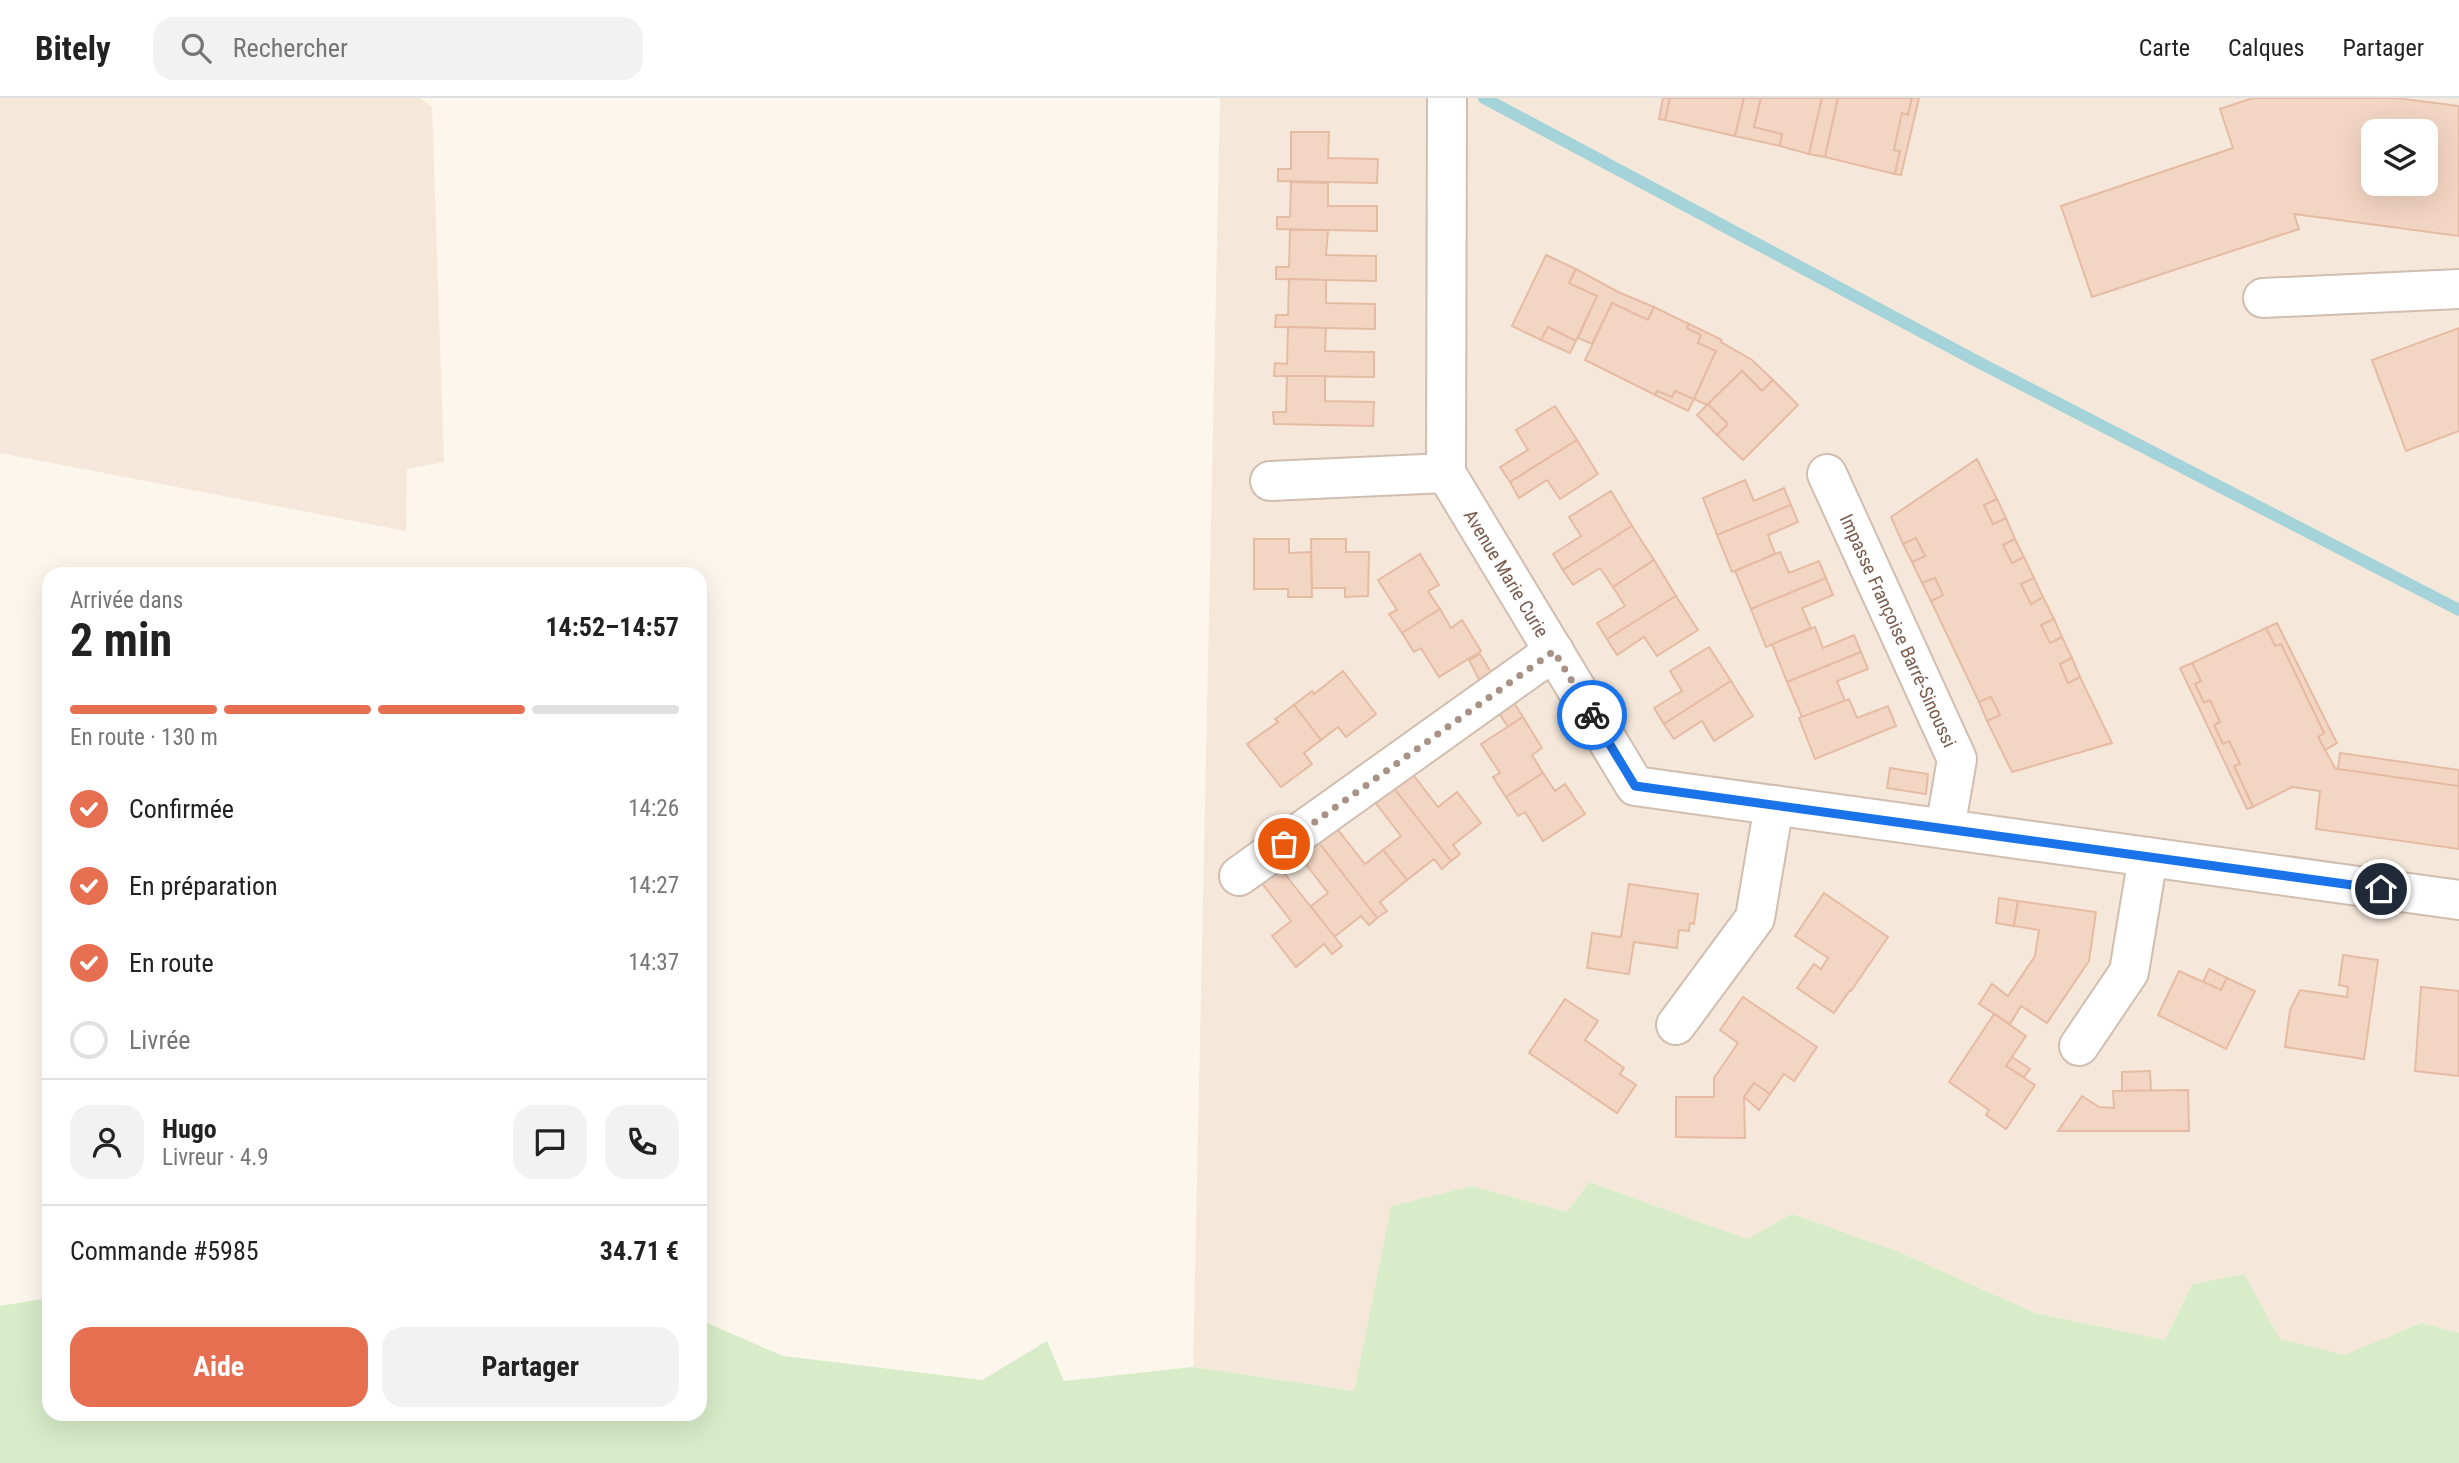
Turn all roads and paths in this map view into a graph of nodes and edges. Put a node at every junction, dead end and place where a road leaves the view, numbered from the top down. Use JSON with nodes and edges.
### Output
{"nodes":[{"id":1,"x":1447,"y":103,"type":"edge"},
{"id":2,"x":2459,"y":289,"type":"edge"},
{"id":3,"x":2263,"y":298,"type":"dead end"},
{"id":4,"x":1446,"y":473,"type":"junction"},
{"id":5,"x":1827,"y":474,"type":"dead end"},
{"id":6,"x":1270,"y":481,"type":"dead end"},
{"id":7,"x":1554,"y":651,"type":"junction"},
{"id":8,"x":1774,"y":805,"type":"junction"},
{"id":9,"x":1945,"y":829,"type":"junction"},
{"id":10,"x":2148,"y":857,"type":"junction"},
{"id":11,"x":1239,"y":876,"type":"dead end"},
{"id":12,"x":2459,"y":900,"type":"edge"},
{"id":13,"x":1676,"y":1025,"type":"dead end"},
{"id":14,"x":2079,"y":1046,"type":"dead end"}],
"edges":[{"from":1,"to":4,"type":"street"},
{"from":2,"to":3,"type":"street"},
{"from":4,"to":6,"type":"street"},
{"from":4,"to":7,"type":"street","name":"Avenue Marie Curie"},
{"from":5,"to":9,"type":"street","name":"Impasse Françoise Barré-Sinoussi"},
{"from":7,"to":8,"type":"street","name":"Avenue Marie Curie"},
{"from":7,"to":11,"type":"street"},
{"from":8,"to":9,"type":"street","name":"Avenue Marie Curie"},
{"from":8,"to":13,"type":"street"},
{"from":9,"to":10,"type":"street","name":"Avenue Marie Curie"},
{"from":10,"to":12,"type":"street","name":"Avenue Marie Curie"},
{"from":10,"to":14,"type":"street"}]}
